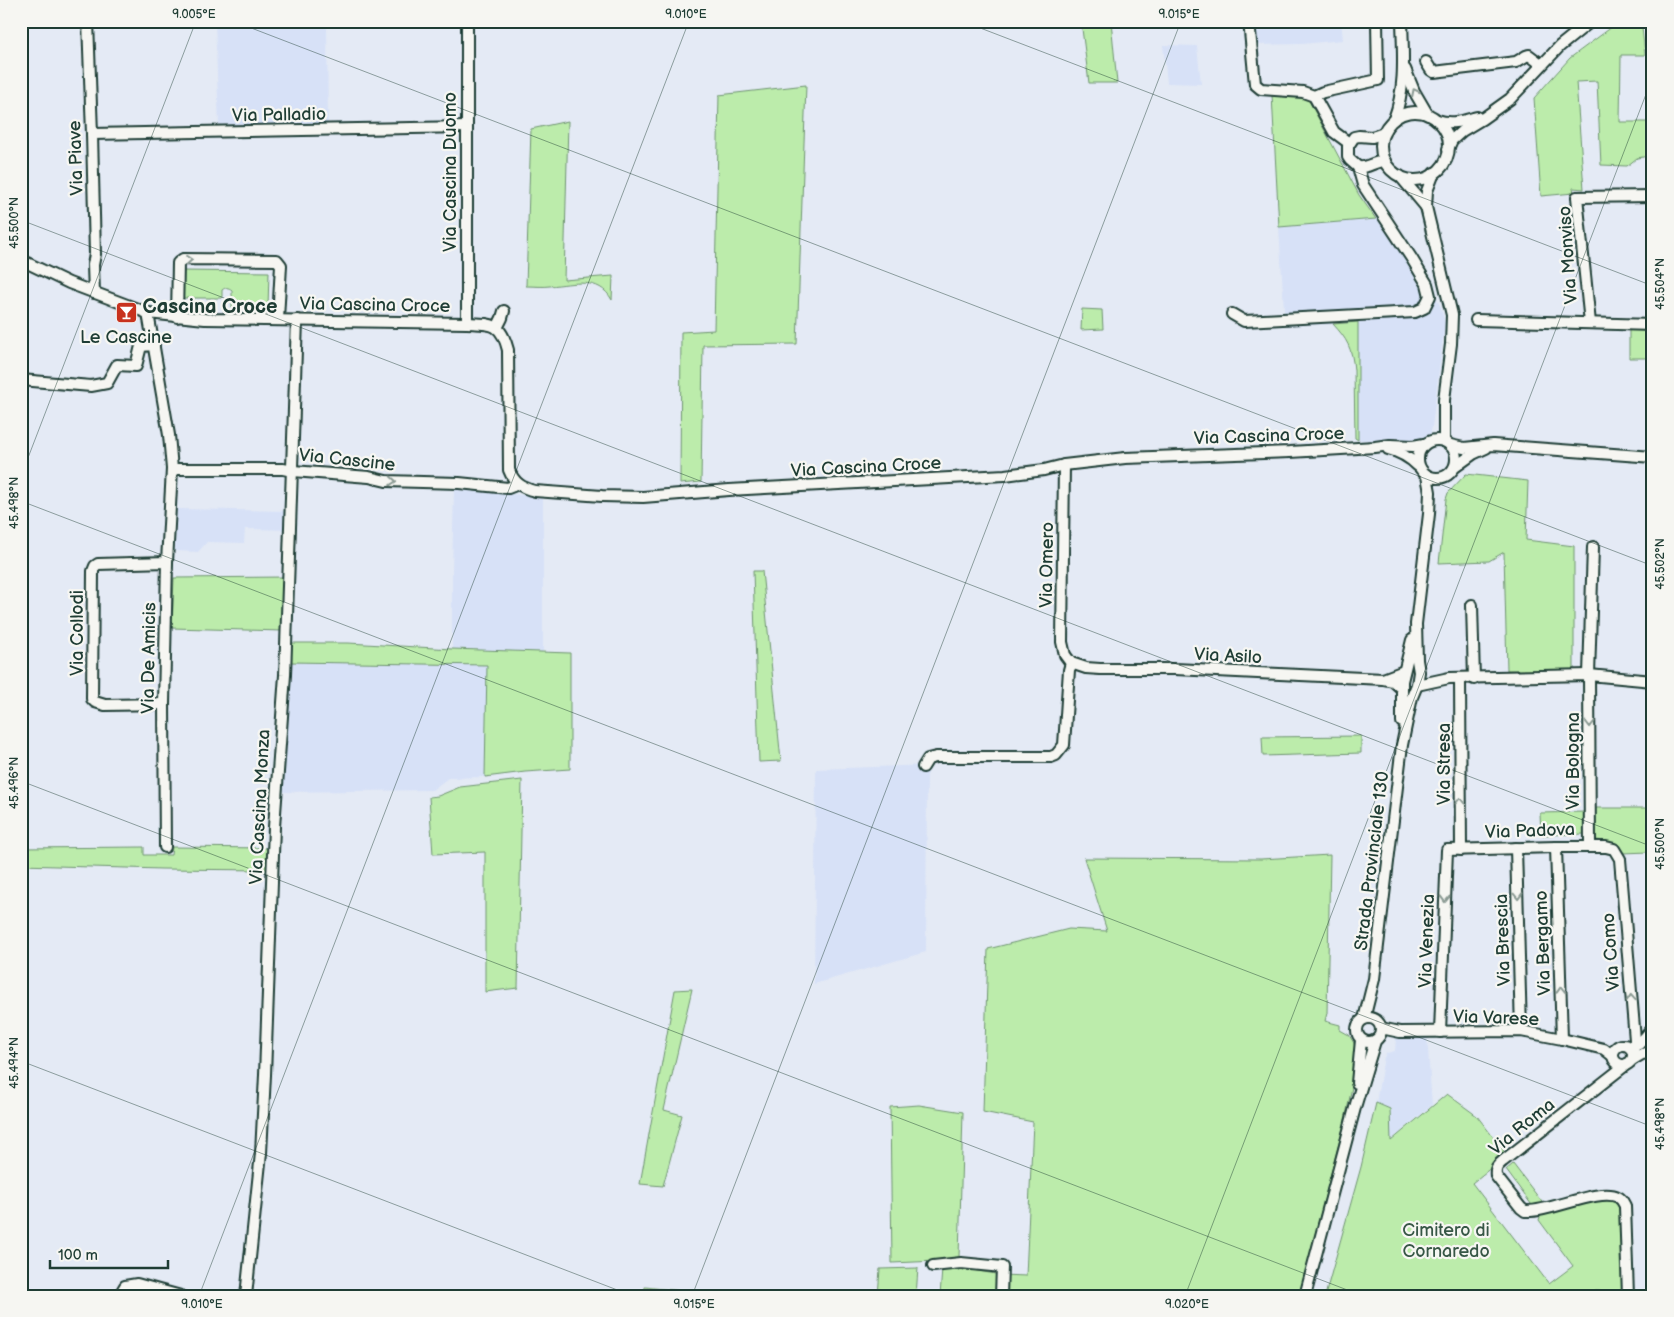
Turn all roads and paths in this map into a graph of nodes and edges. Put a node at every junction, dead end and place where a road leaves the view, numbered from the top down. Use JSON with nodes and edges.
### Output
{"nodes":[{"id":1,"x":88,"y":21,"type":"edge"},
{"id":2,"x":467,"y":21,"type":"edge"},
{"id":3,"x":1249,"y":21,"type":"edge"},
{"id":4,"x":1376,"y":21,"type":"edge"},
{"id":5,"x":1402,"y":21,"type":"edge"},
{"id":6,"x":1591,"y":21,"type":"edge"},
{"id":7,"x":1426,"y":62,"type":"dead end"},
{"id":8,"x":1541,"y":64,"type":"junction"},
{"id":9,"x":1404,"y":67,"type":"junction"},
{"id":10,"x":1314,"y":96,"type":"junction"},
{"id":11,"x":1494,"y":110,"type":"junction"},
{"id":12,"x":1433,"y":118,"type":"junction"},
{"id":13,"x":1394,"y":119,"type":"junction"},
{"id":14,"x":467,"y":128,"type":"junction"},
{"id":15,"x":1384,"y":132,"type":"junction"},
{"id":16,"x":92,"y":134,"type":"junction"},
{"id":17,"x":1349,"y":143,"type":"junction"},
{"id":18,"x":1448,"y":150,"type":"junction"},
{"id":19,"x":1385,"y":161,"type":"junction"},
{"id":20,"x":1362,"y":167,"type":"junction"},
{"id":21,"x":1434,"y":173,"type":"junction"},
{"id":22,"x":1400,"y":176,"type":"junction"},
{"id":23,"x":1653,"y":196,"type":"edge"},
{"id":24,"x":1426,"y":207,"type":"junction"},
{"id":25,"x":21,"y":260,"type":"edge"},
{"id":26,"x":94,"y":293,"type":"junction"},
{"id":27,"x":504,"y":311,"type":"dead end"},
{"id":28,"x":148,"y":313,"type":"junction"},
{"id":29,"x":1232,"y":314,"type":"dead end"},
{"id":30,"x":177,"y":317,"type":"junction"},
{"id":31,"x":278,"y":319,"type":"junction"},
{"id":32,"x":298,"y":320,"type":"junction"},
{"id":33,"x":1476,"y":320,"type":"dead end"},
{"id":34,"x":467,"y":322,"type":"junction"},
{"id":35,"x":1590,"y":323,"type":"junction"},
{"id":36,"x":1653,"y":325,"type":"edge"},
{"id":37,"x":497,"y":328,"type":"junction"},
{"id":38,"x":154,"y":344,"type":"junction"},
{"id":39,"x":21,"y":380,"type":"edge"},
{"id":40,"x":1444,"y":400,"type":"junction"},
{"id":41,"x":1427,"y":442,"type":"junction"},
{"id":42,"x":1447,"y":443,"type":"junction"},
{"id":43,"x":1493,"y":445,"type":"junction"},
{"id":44,"x":1377,"y":447,"type":"junction"},
{"id":45,"x":1653,"y":457,"type":"edge"},
{"id":46,"x":1064,"y":465,"type":"junction"},
{"id":47,"x":1418,"y":466,"type":"junction"},
{"id":48,"x":1455,"y":467,"type":"junction"},
{"id":49,"x":172,"y":469,"type":"junction"},
{"id":50,"x":293,"y":471,"type":"junction"},
{"id":51,"x":1427,"y":476,"type":"junction"},
{"id":52,"x":1442,"y":478,"type":"junction"},
{"id":53,"x":518,"y":484,"type":"junction"},
{"id":54,"x":1430,"y":514,"type":"junction"},
{"id":55,"x":1593,"y":547,"type":"dead end"},
{"id":56,"x":167,"y":562,"type":"junction"},
{"id":57,"x":1472,"y":605,"type":"dead end"},
{"id":58,"x":1416,"y":624,"type":"junction"},
{"id":59,"x":1071,"y":663,"type":"junction"},
{"id":60,"x":1419,"y":668,"type":"junction"},
{"id":61,"x":1404,"y":671,"type":"junction"},
{"id":62,"x":1590,"y":675,"type":"junction"},
{"id":63,"x":1449,"y":678,"type":"junction"},
{"id":64,"x":1474,"y":678,"type":"junction"},
{"id":65,"x":1383,"y":679,"type":"junction"},
{"id":66,"x":1460,"y":679,"type":"junction"},
{"id":67,"x":1653,"y":681,"type":"edge"},
{"id":68,"x":1417,"y":685,"type":"junction"},
{"id":69,"x":1402,"y":689,"type":"junction"},
{"id":70,"x":164,"y":704,"type":"junction"},
{"id":71,"x":1402,"y":745,"type":"junction"},
{"id":72,"x":923,"y":767,"type":"dead end"},
{"id":73,"x":1590,"y":846,"type":"junction"},
{"id":74,"x":165,"y":847,"type":"dead end"},
{"id":75,"x":1556,"y":847,"type":"junction"},
{"id":76,"x":1516,"y":848,"type":"junction"},
{"id":77,"x":1614,"y":849,"type":"joint"},
{"id":78,"x":1447,"y":850,"type":"joint"},
{"id":79,"x":1460,"y":850,"type":"junction"},
{"id":80,"x":1374,"y":979,"type":"junction"},
{"id":81,"x":1364,"y":1019,"type":"junction"},
{"id":82,"x":1634,"y":1028,"type":"junction"},
{"id":83,"x":1521,"y":1031,"type":"junction"},
{"id":84,"x":1650,"y":1031,"type":"edge"},
{"id":85,"x":1379,"y":1032,"type":"junction"},
{"id":86,"x":1440,"y":1032,"type":"junction"},
{"id":87,"x":1562,"y":1038,"type":"junction"},
{"id":88,"x":1361,"y":1040,"type":"junction"},
{"id":89,"x":1590,"y":1045,"type":"junction"},
{"id":90,"x":1652,"y":1052,"type":"edge"},
{"id":91,"x":1629,"y":1053,"type":"junction"},
{"id":92,"x":1613,"y":1058,"type":"junction"},
{"id":93,"x":1611,"y":1078,"type":"junction"},
{"id":94,"x":1356,"y":1104,"type":"junction"},
{"id":95,"x":933,"y":1266,"type":"dead end"},
{"id":96,"x":118,"y":1296,"type":"edge"},
{"id":97,"x":181,"y":1296,"type":"edge"},
{"id":98,"x":246,"y":1296,"type":"edge"},
{"id":99,"x":1001,"y":1296,"type":"edge"},
{"id":100,"x":1305,"y":1296,"type":"edge"},
{"id":101,"x":1628,"y":1296,"type":"edge"}],
"edges":[{"from":1,"to":16,"type":"street","name":"Via Piave"},
{"from":2,"to":14,"type":"street","name":"Via Cascina Duomo"},
{"from":3,"to":10,"type":"street"},
{"from":4,"to":10,"type":"street"},
{"from":5,"to":9,"type":"street"},
{"from":6,"to":8,"type":"street"},
{"from":7,"to":8,"type":"street"},
{"from":8,"to":11,"type":"street"},
{"from":12,"to":9,"type":"street","one_way":true},
{"from":9,"to":13,"type":"street"},
{"from":10,"to":17,"type":"street"},
{"from":11,"to":12,"type":"street"},
{"from":11,"to":18,"type":"street"},
{"from":12,"to":13,"type":"street"},
{"from":12,"to":18,"type":"street"},
{"from":13,"to":15,"type":"street"},
{"from":14,"to":16,"type":"street","name":"Via Palladio"},
{"from":14,"to":34,"type":"street","name":"Via Cascina Duomo"},
{"from":15,"to":17,"type":"street"},
{"from":15,"to":19,"type":"street"},
{"from":16,"to":26,"type":"street","name":"Via Piave"},
{"from":17,"to":20,"type":"street"},
{"from":18,"to":21,"type":"street"},
{"from":19,"to":20,"type":"street"},
{"from":19,"to":22,"type":"street"},
{"from":20,"to":29,"type":"street"},
{"from":21,"to":22,"type":"street"},
{"from":21,"to":24,"type":"street"},
{"from":22,"to":24,"type":"street"},
{"from":23,"to":35,"type":"street","name":"Via Monviso"},
{"from":24,"to":40,"type":"street"},
{"from":25,"to":26,"type":"street","name":"Via Cascina Croce"},
{"from":26,"to":28,"type":"street","name":"Via Cascina Croce"},
{"from":27,"to":37,"type":"street"},
{"from":28,"to":30,"type":"street","name":"Via Cascina Croce"},
{"from":28,"to":38,"type":"street","name":"Via De Amicis"},
{"from":30,"to":31,"type":"street","name":"Via Cascina Croce"},
{"from":30,"to":31,"type":"street","one_way":true},
{"from":31,"to":32,"type":"street","name":"Via Cascina Croce"},
{"from":32,"to":34,"type":"street","name":"Via Cascina Croce"},
{"from":32,"to":50,"type":"street","name":"Via Cascina Monza"},
{"from":33,"to":35,"type":"street"},
{"from":34,"to":37,"type":"street","name":"Via Cascina Croce"},
{"from":35,"to":36,"type":"street"},
{"from":37,"to":53,"type":"street"},
{"from":38,"to":39,"type":"street"},
{"from":38,"to":49,"type":"street","name":"Via De Amicis"},
{"from":40,"to":41,"type":"street"},
{"from":40,"to":42,"type":"street"},
{"from":41,"to":42,"type":"street"},
{"from":41,"to":44,"type":"street","name":"Via Cascina Croce"},
{"from":41,"to":47,"type":"street"},
{"from":42,"to":43,"type":"street"},
{"from":42,"to":48,"type":"street"},
{"from":43,"to":45,"type":"street"},
{"from":43,"to":48,"type":"street"},
{"from":44,"to":46,"type":"street","name":"Via Cascina Croce"},
{"from":44,"to":47,"type":"street","name":"Via Cascina Croce"},
{"from":46,"to":53,"type":"street","name":"Via Cascina Croce"},
{"from":46,"to":59,"type":"street","name":"Via Omero"},
{"from":47,"to":51,"type":"street"},
{"from":48,"to":52,"type":"street"},
{"from":49,"to":50,"type":"street","name":"Via Cascine"},
{"from":49,"to":56,"type":"street","name":"Via De Amicis"},
{"from":50,"to":53,"type":"street","name":"Via Cascine","one_way":true},
{"from":50,"to":98,"type":"street","name":"Via Cascina Monza"},
{"from":51,"to":52,"type":"street"},
{"from":51,"to":54,"type":"street","name":"Strada Provinciale 130"},
{"from":52,"to":54,"type":"street","name":"Strada Provinciale 130"},
{"from":54,"to":58,"type":"street","name":"Strada Provinciale 130"},
{"from":55,"to":62,"type":"street","name":"Via Bologna"},
{"from":56,"to":70,"type":"street","name":"Via De Amicis"},
{"from":56,"to":70,"type":"street","name":"Via Collodi"},
{"from":57,"to":64,"type":"street"},
{"from":58,"to":60,"type":"street","name":"Strada Provinciale 130"},
{"from":58,"to":61,"type":"street","name":"Strada Provinciale 130"},
{"from":59,"to":65,"type":"street","name":"Via Asilo"},
{"from":59,"to":72,"type":"street"},
{"from":60,"to":63,"type":"street"},
{"from":60,"to":68,"type":"street","name":"Strada Provinciale 130"},
{"from":61,"to":65,"type":"street","name":"Via Asilo"},
{"from":61,"to":69,"type":"street","name":"Strada Provinciale 130"},
{"from":62,"to":64,"type":"street"},
{"from":62,"to":67,"type":"street"},
{"from":62,"to":73,"type":"street","name":"Via Bologna","one_way":true},
{"from":63,"to":66,"type":"street"},
{"from":63,"to":68,"type":"street"},
{"from":64,"to":66,"type":"street"},
{"from":65,"to":69,"type":"street","name":"Via Asilo"},
{"from":79,"to":66,"type":"street","name":"Via Stresa","one_way":true},
{"from":68,"to":71,"type":"street","name":"Strada Provinciale 130"},
{"from":69,"to":71,"type":"street","name":"Strada Provinciale 130"},
{"from":70,"to":74,"type":"street","name":"Via De Amicis"},
{"from":71,"to":80,"type":"street","name":"Strada Provinciale 130"},
{"from":73,"to":75,"type":"street","name":"Via Padova"},
{"from":73,"to":77,"type":"street","name":"Via Padova"},
{"from":75,"to":76,"type":"street","name":"Via Padova"},
{"from":87,"to":75,"type":"street","name":"Via Bergamo","one_way":true},
{"from":76,"to":79,"type":"street","name":"Via Padova"},
{"from":76,"to":83,"type":"street","name":"Via Brescia","one_way":true},
{"from":82,"to":77,"type":"street","name":"Via Como","one_way":true},
{"from":78,"to":79,"type":"street","name":"Via Padova"},
{"from":78,"to":86,"type":"street","name":"Via Venezia","one_way":true},
{"from":80,"to":81,"type":"street","name":"Strada Provinciale 130"},
{"from":80,"to":85,"type":"street","name":"Strada Provinciale 130"},
{"from":81,"to":85,"type":"street"},
{"from":81,"to":88,"type":"street"},
{"from":82,"to":84,"type":"street"},
{"from":82,"to":91,"type":"street","name":"Via Como"},
{"from":83,"to":86,"type":"street","name":"Via Varese"},
{"from":83,"to":87,"type":"street","name":"Via Varese"},
{"from":84,"to":90,"type":"street"},
{"from":84,"to":91,"type":"street","name":"Via Roma"},
{"from":85,"to":86,"type":"street","name":"Via Varese"},
{"from":85,"to":88,"type":"street"},
{"from":85,"to":94,"type":"street"},
{"from":87,"to":89,"type":"street","name":"Via Varese"},
{"from":88,"to":94,"type":"street"},
{"from":89,"to":91,"type":"street","name":"Via Varese"},
{"from":89,"to":92,"type":"street","name":"Via Varese"},
{"from":90,"to":91,"type":"street"},
{"from":91,"to":92,"type":"street"},
{"from":91,"to":92,"type":"street","name":"Via Varese"},
{"from":91,"to":93,"type":"street","name":"Via Roma"},
{"from":92,"to":93,"type":"street"},
{"from":93,"to":101,"type":"street","name":"Via Roma"},
{"from":94,"to":100,"type":"street"},
{"from":95,"to":99,"type":"street"},
{"from":96,"to":97,"type":"street"}]}
